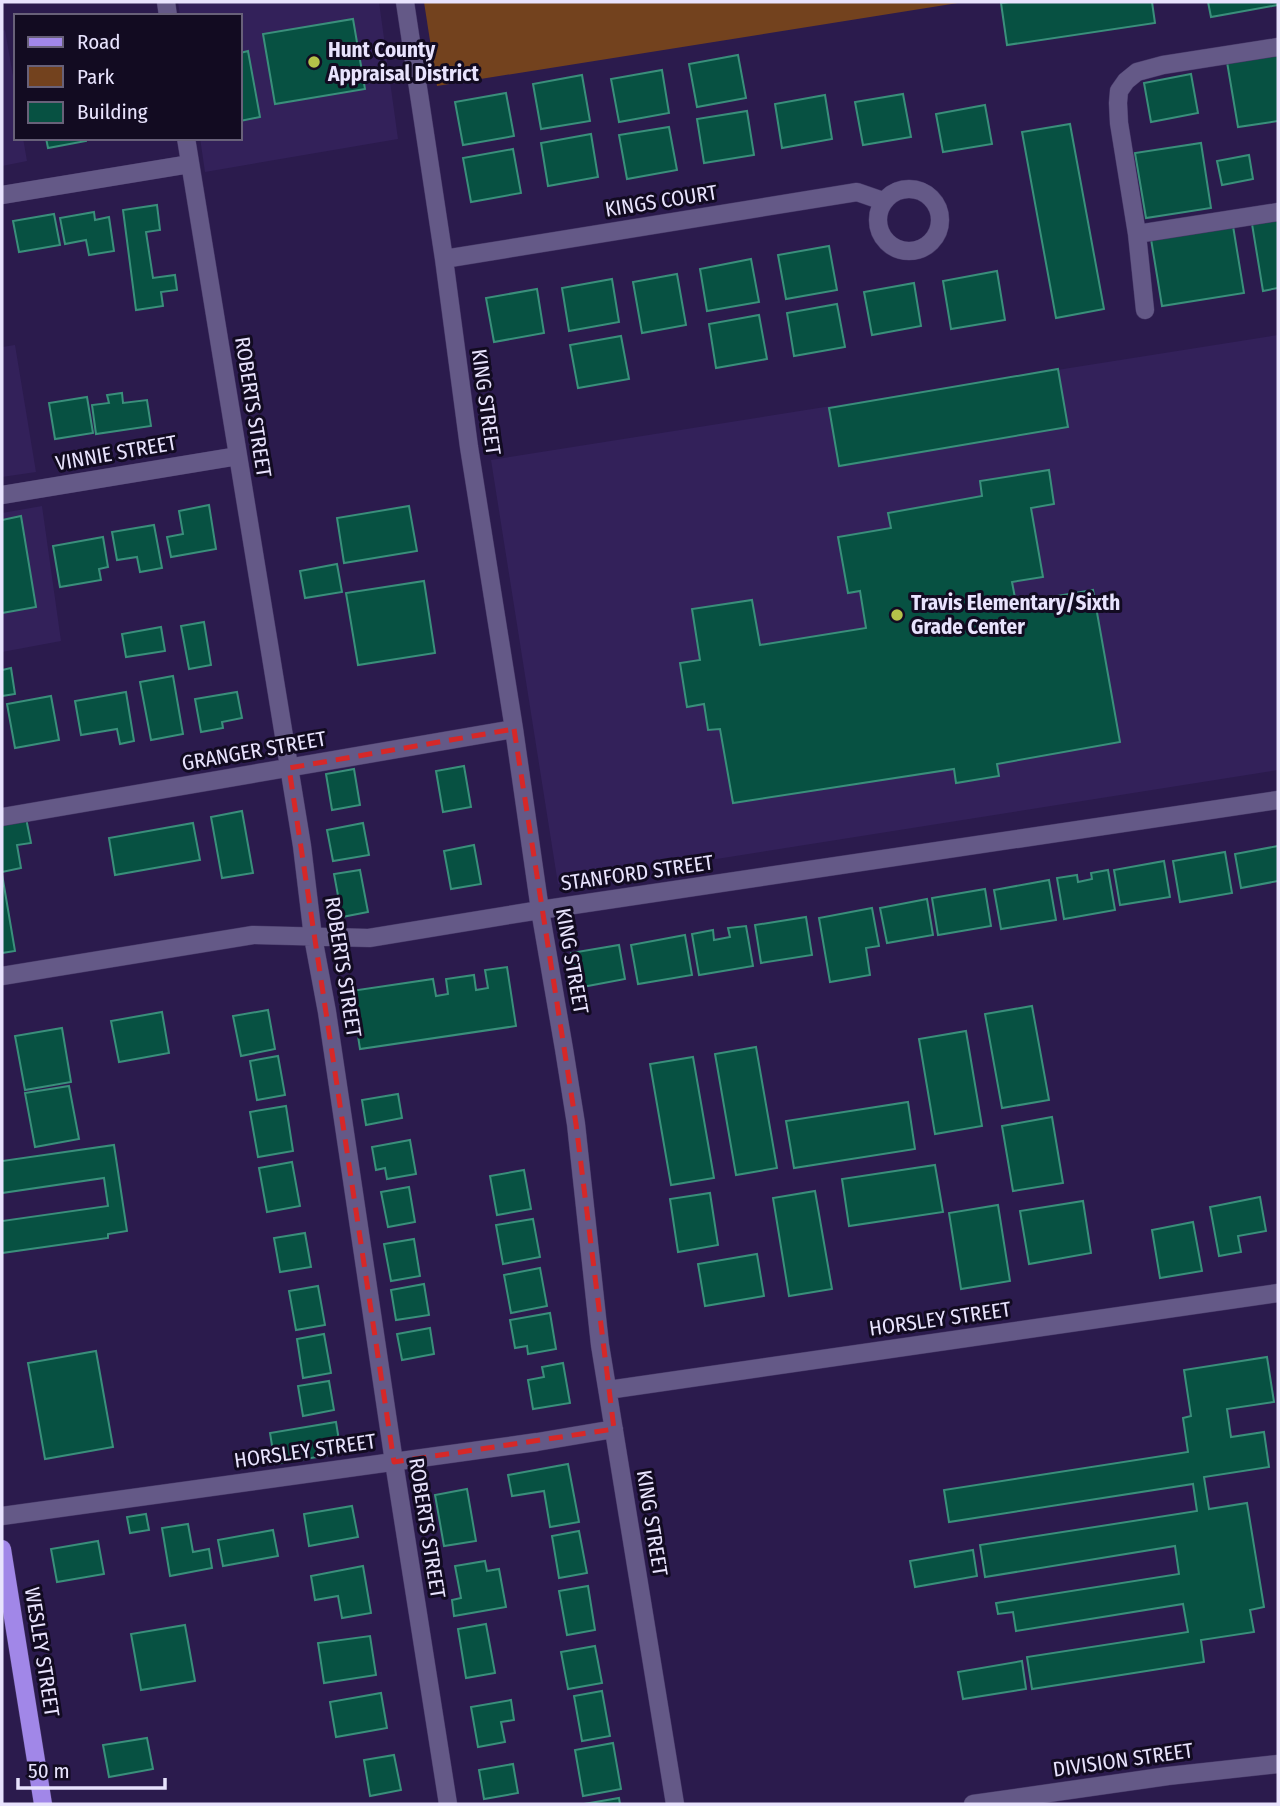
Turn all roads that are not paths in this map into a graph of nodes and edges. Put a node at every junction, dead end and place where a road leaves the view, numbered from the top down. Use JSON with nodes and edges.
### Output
{"nodes":[{"id":1,"x":405,"y":2,"type":"edge"},
{"id":2,"x":1278,"y":47,"type":"edge"},
{"id":3,"x":186,"y":140,"type":"edge"},
{"id":4,"x":190,"y":164,"type":"junction"},
{"id":5,"x":2,"y":195,"type":"edge"},
{"id":6,"x":883,"y":201,"type":"dead end"},
{"id":7,"x":1278,"y":212,"type":"edge"},
{"id":8,"x":1137,"y":234,"type":"junction"},
{"id":9,"x":444,"y":259,"type":"junction"},
{"id":10,"x":1145,"y":310,"type":"dead end"},
{"id":11,"x":237,"y":456,"type":"junction"},
{"id":12,"x":2,"y":495,"type":"edge"},
{"id":13,"x":514,"y":729,"type":"junction"},
{"id":14,"x":289,"y":768,"type":"junction"},
{"id":15,"x":1278,"y":800,"type":"edge"},
{"id":16,"x":2,"y":817,"type":"edge"},
{"id":17,"x":540,"y":910,"type":"junction"},
{"id":18,"x":313,"y":937,"type":"junction"},
{"id":19,"x":2,"y":976,"type":"edge"},
{"id":20,"x":1278,"y":1293,"type":"edge"},
{"id":21,"x":608,"y":1390,"type":"junction"},
{"id":22,"x":614,"y":1429,"type":"junction"},
{"id":23,"x":394,"y":1462,"type":"junction"},
{"id":24,"x":2,"y":1516,"type":"edge"},
{"id":25,"x":2,"y":1549,"type":"edge"},
{"id":26,"x":1278,"y":1764,"type":"edge"},
{"id":27,"x":43,"y":1804,"type":"edge"},
{"id":28,"x":448,"y":1804,"type":"edge"},
{"id":29,"x":675,"y":1804,"type":"edge"},
{"id":30,"x":973,"y":1804,"type":"edge"}],
"edges":[{"from":1,"to":9,"type":"street","name":"KING STREET"},
{"from":2,"to":8,"type":"street"},
{"from":3,"to":4,"type":"street","name":"ROBERTS STREET"},
{"from":4,"to":5,"type":"street"},
{"from":4,"to":11,"type":"street","name":"ROBERTS STREET"},
{"from":6,"to":9,"type":"street","name":"KINGS COURT"},
{"from":7,"to":8,"type":"street"},
{"from":8,"to":10,"type":"street"},
{"from":9,"to":13,"type":"street","name":"KING STREET"},
{"from":11,"to":12,"type":"street","name":"VINNIE STREET"},
{"from":11,"to":14,"type":"street","name":"ROBERTS STREET"},
{"from":13,"to":14,"type":"street","name":"GRANGER STREET"},
{"from":13,"to":17,"type":"street","name":"KING STREET"},
{"from":14,"to":16,"type":"street","name":"GRANGER STREET"},
{"from":14,"to":18,"type":"street","name":"ROBERTS STREET"},
{"from":15,"to":17,"type":"street","name":"STANFORD STREET"},
{"from":17,"to":18,"type":"street","name":"STANFORD STREET"},
{"from":17,"to":21,"type":"street","name":"KING STREET"},
{"from":18,"to":19,"type":"street","name":"STANFORD STREET"},
{"from":18,"to":23,"type":"street","name":"ROBERTS STREET"},
{"from":20,"to":21,"type":"street","name":"HORSLEY STREET"},
{"from":21,"to":22,"type":"street","name":"KING STREET"},
{"from":22,"to":23,"type":"street","name":"HORSLEY STREET"},
{"from":22,"to":29,"type":"street","name":"KING STREET"},
{"from":23,"to":24,"type":"street","name":"HORSLEY STREET"},
{"from":23,"to":28,"type":"street","name":"ROBERTS STREET"},
{"from":25,"to":27,"type":"main road","name":"WESLEY STREET"},
{"from":26,"to":30,"type":"street","name":"DIVISION STREET"}]}
